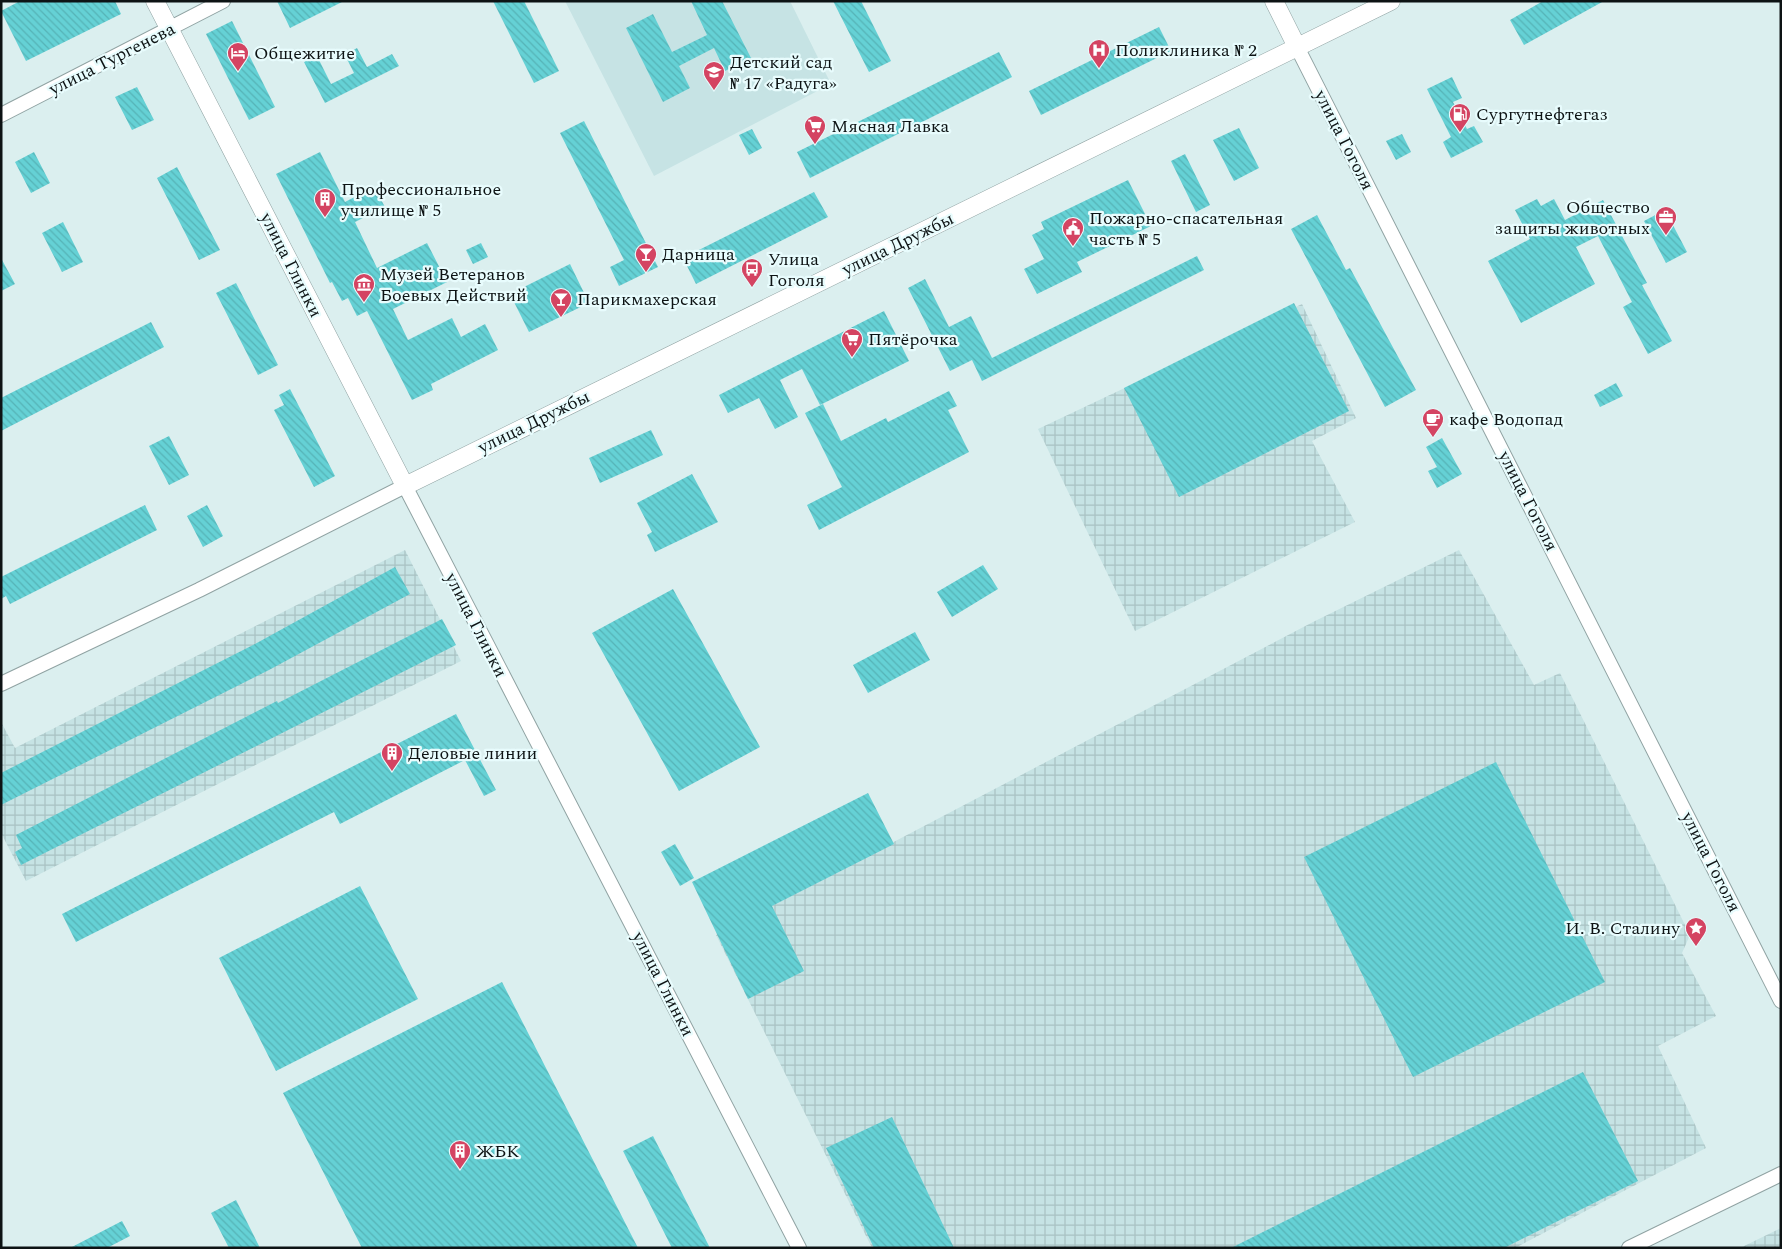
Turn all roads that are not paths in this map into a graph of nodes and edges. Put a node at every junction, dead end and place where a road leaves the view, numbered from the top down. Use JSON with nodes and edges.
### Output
{"nodes":[{"id":1,"x":155,"y":1,"type":"edge"},
{"id":2,"x":223,"y":1,"type":"edge"},
{"id":3,"x":1274,"y":1,"type":"edge"},
{"id":4,"x":1391,"y":1,"type":"edge"},
{"id":5,"x":170,"y":30,"type":"junction"},
{"id":6,"x":1296,"y":47,"type":"junction"},
{"id":7,"x":1,"y":115,"type":"edge"},
{"id":8,"x":405,"y":486,"type":"junction"},
{"id":9,"x":1,"y":684,"type":"edge"},
{"id":10,"x":1781,"y":1001,"type":"edge"},
{"id":11,"x":1781,"y":1174,"type":"edge"},
{"id":12,"x":799,"y":1248,"type":"edge"},
{"id":13,"x":1629,"y":1248,"type":"edge"}],
"edges":[{"from":1,"to":5,"type":"street","name":"улица Глинки"},
{"from":2,"to":5,"type":"street","name":"улица Тургенева"},
{"from":3,"to":6,"type":"street","name":"улица Гоголя"},
{"from":4,"to":6,"type":"street","name":"улица Дружбы"},
{"from":5,"to":7,"type":"street","name":"улица Тургенева"},
{"from":5,"to":8,"type":"street","name":"улица Глинки"},
{"from":6,"to":8,"type":"street","name":"улица Дружбы"},
{"from":6,"to":10,"type":"street","name":"улица Гоголя"},
{"from":8,"to":9,"type":"street"},
{"from":8,"to":12,"type":"street","name":"улица Глинки"},
{"from":11,"to":13,"type":"street"}]}
